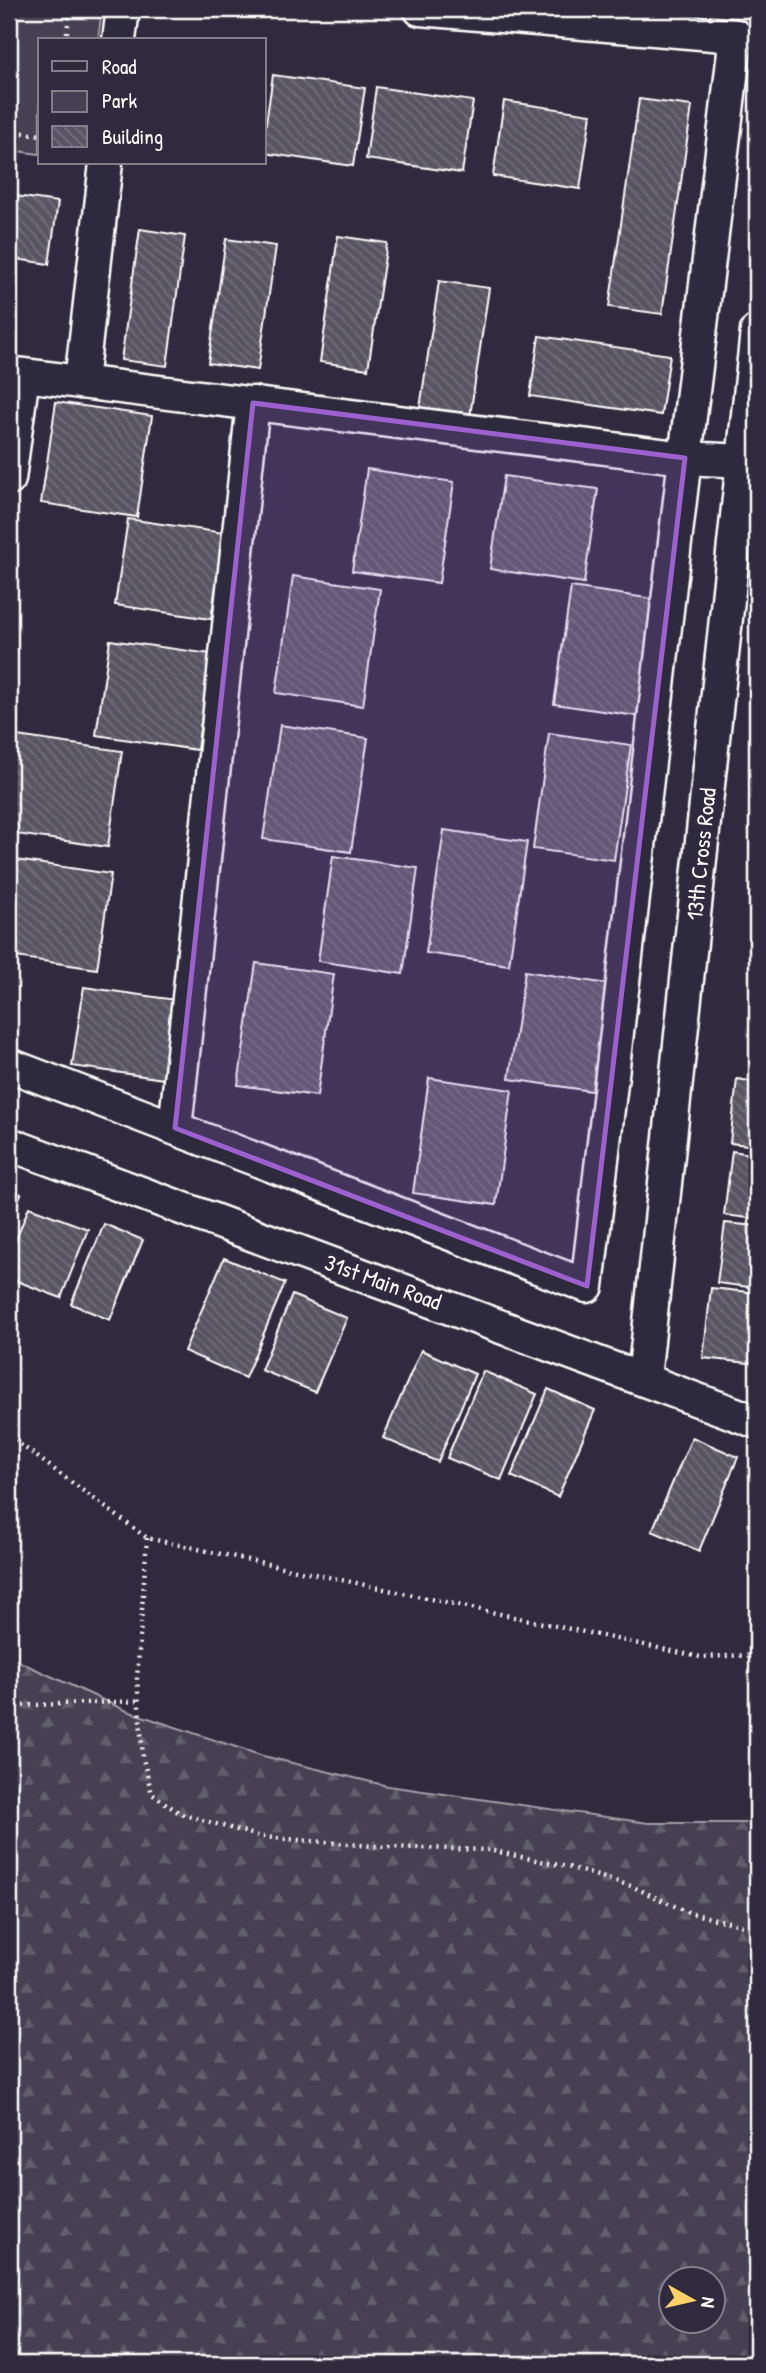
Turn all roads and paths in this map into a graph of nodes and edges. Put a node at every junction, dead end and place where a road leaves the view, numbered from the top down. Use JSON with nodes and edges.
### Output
{"nodes":[{"id":1,"x":69,"y":9,"type":"edge"},
{"id":2,"x":123,"y":9,"type":"edge"},
{"id":3,"x":421,"y":9,"type":"edge"},
{"id":4,"x":66,"y":38,"type":"edge"},
{"id":5,"x":120,"y":38,"type":"edge"},
{"id":6,"x":9,"y":131,"type":"edge"},
{"id":7,"x":38,"y":135,"type":"edge"},
{"id":8,"x":106,"y":164,"type":"edge"},
{"id":9,"x":757,"y":331,"type":"edge"},
{"id":10,"x":16,"y":374,"type":"edge"},
{"id":11,"x":82,"y":382,"type":"junction"},
{"id":12,"x":253,"y":403,"type":"junction"},
{"id":13,"x":685,"y":458,"type":"junction"},
{"id":14,"x":743,"y":461,"type":"junction"},
{"id":15,"x":9,"y":479,"type":"edge"},
{"id":16,"x":9,"y":1065,"type":"edge"},
{"id":17,"x":175,"y":1128,"type":"junction"},
{"id":18,"x":9,"y":1144,"type":"edge"},
{"id":19,"x":644,"y":1378,"type":"junction"},
{"id":20,"x":757,"y":1422,"type":"edge"},
{"id":21,"x":9,"y":1436,"type":"edge"},
{"id":22,"x":147,"y":1538,"type":"junction"},
{"id":23,"x":757,"y":1655,"type":"edge"},
{"id":24,"x":138,"y":1701,"type":"junction"},
{"id":25,"x":9,"y":1706,"type":"edge"},
{"id":26,"x":757,"y":1929,"type":"edge"}],
"edges":[{"from":1,"to":4,"type":"path"},
{"from":2,"to":5,"type":"street"},
{"from":3,"to":13,"type":"street"},
{"from":6,"to":7,"type":"path"},
{"from":8,"to":11,"type":"street"},
{"from":9,"to":14,"type":"street","name":"13th Cross Road"},
{"from":10,"to":11,"type":"street"},
{"from":10,"to":15,"type":"street"},
{"from":11,"to":12,"type":"street"},
{"from":12,"to":13,"type":"street"},
{"from":12,"to":17,"type":"street"},
{"from":13,"to":14,"type":"street"},
{"from":13,"to":17,"type":"street"},
{"from":14,"to":19,"type":"street","name":"13th Cross Road"},
{"from":16,"to":17,"type":"street"},
{"from":18,"to":19,"type":"street","name":"31st Main Road"},
{"from":19,"to":20,"type":"street","name":"31st Main Road"},
{"from":21,"to":22,"type":"path"},
{"from":22,"to":23,"type":"path"},
{"from":22,"to":24,"type":"path"},
{"from":24,"to":25,"type":"path"},
{"from":24,"to":26,"type":"path"}]}
